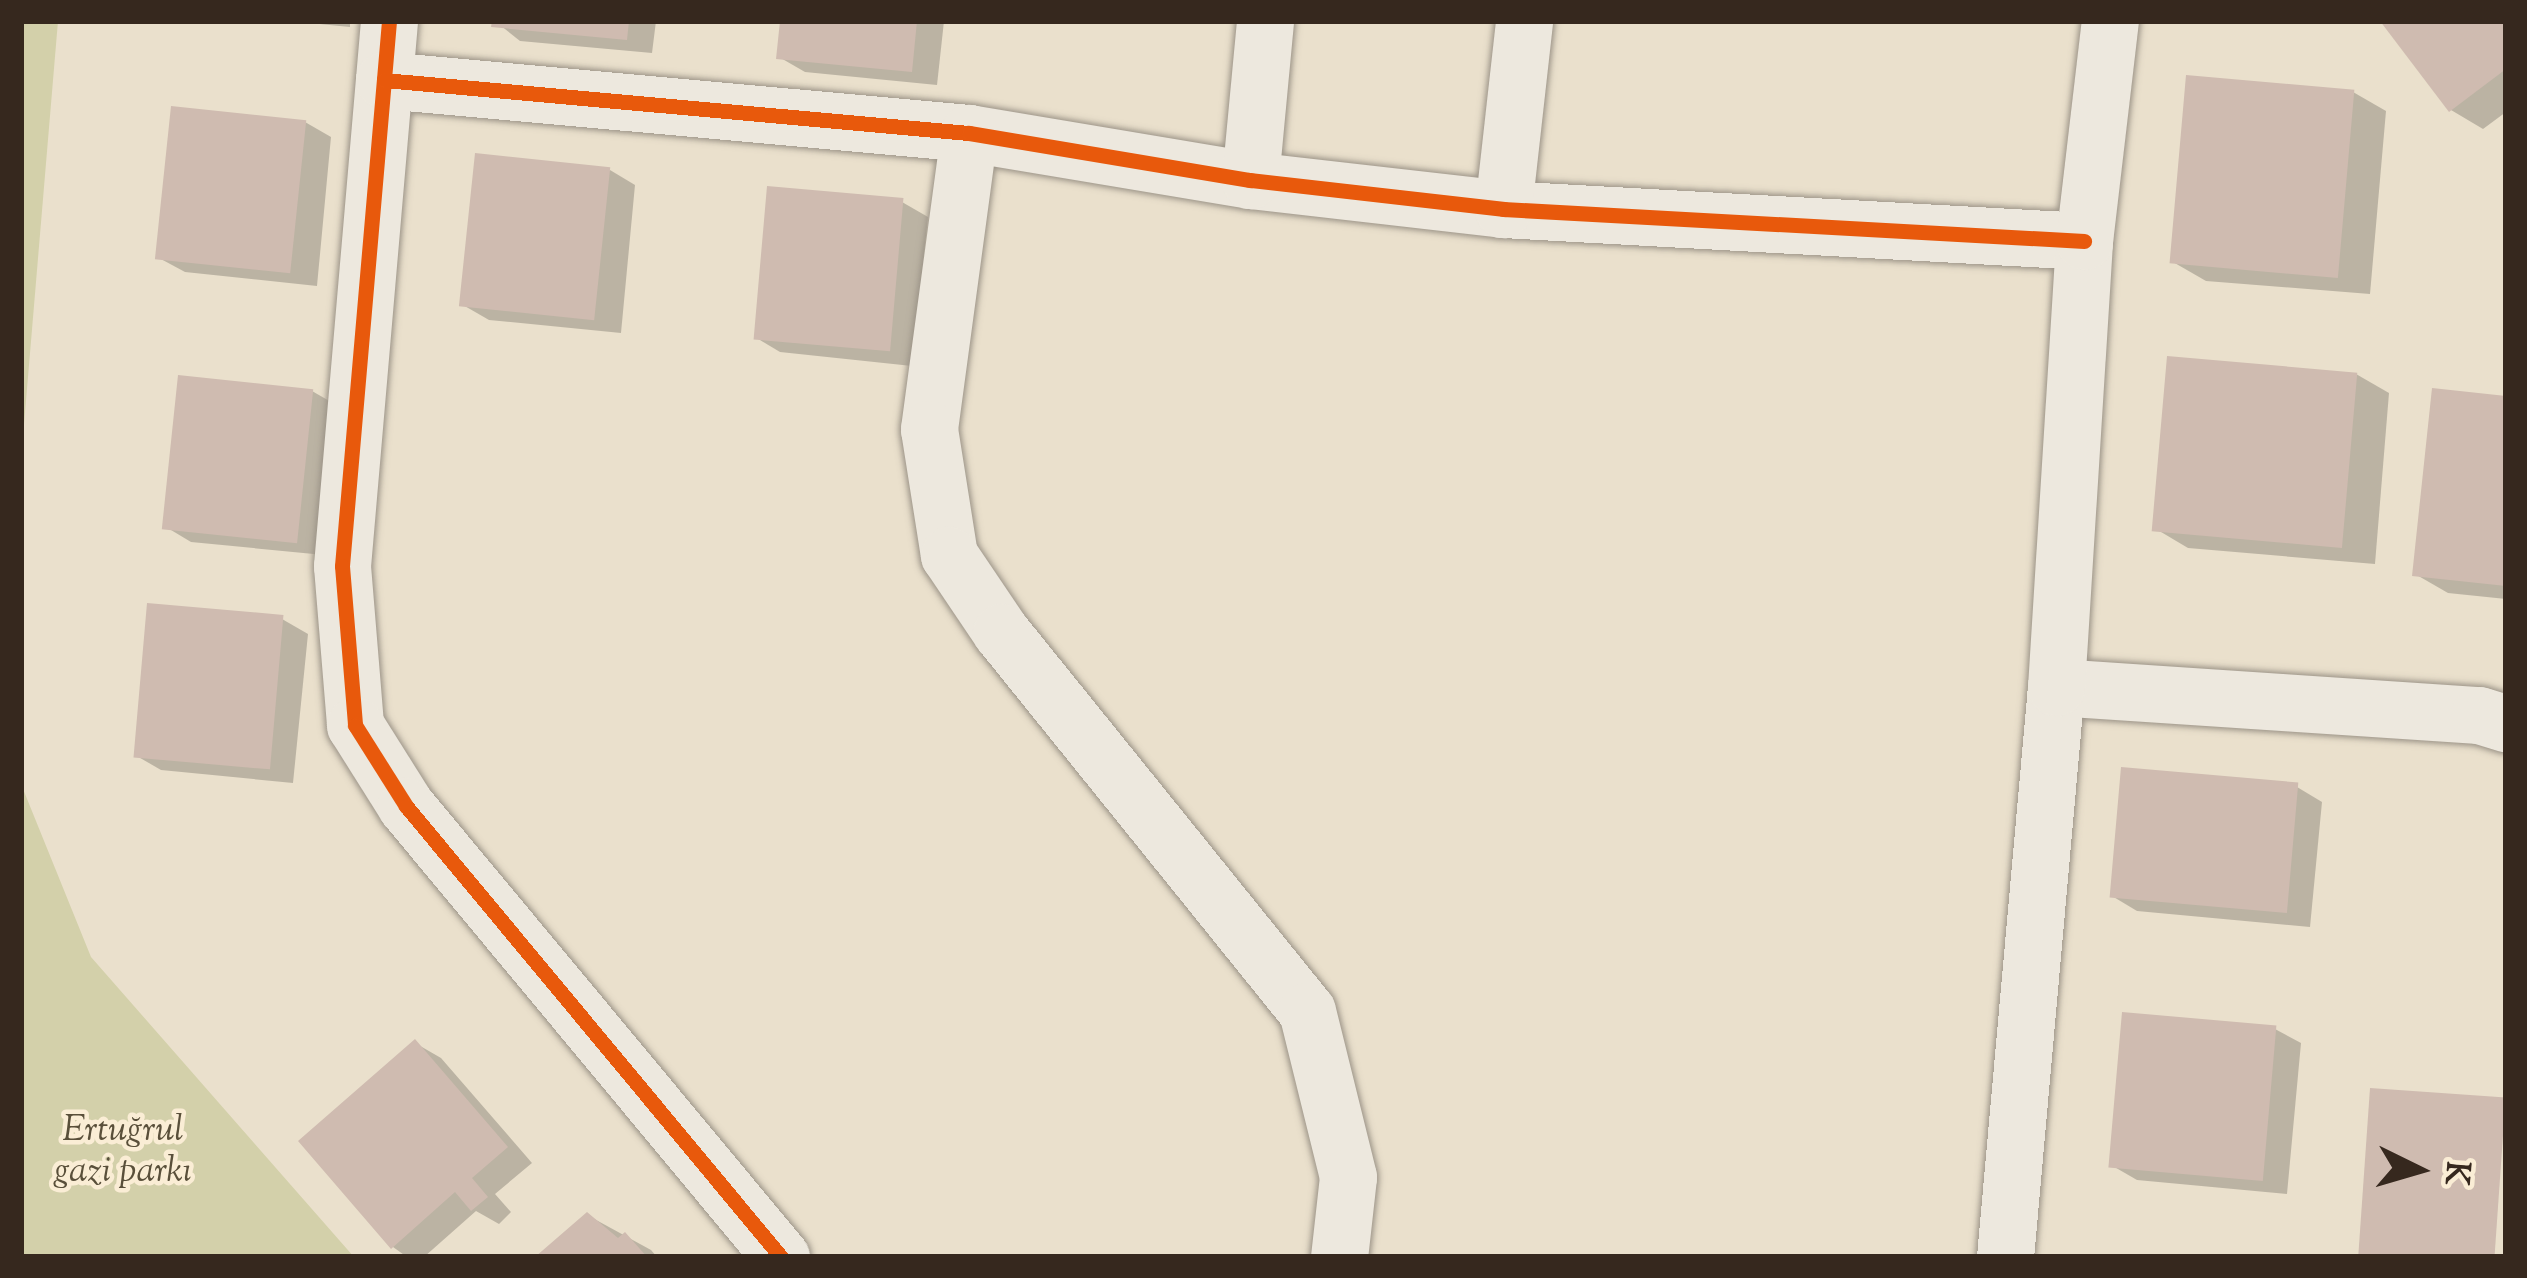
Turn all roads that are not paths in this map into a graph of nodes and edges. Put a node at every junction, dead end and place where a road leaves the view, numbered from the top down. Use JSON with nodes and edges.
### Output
{"nodes":[{"id":1,"x":389,"y":21,"type":"edge"},
{"id":2,"x":1264,"y":21,"type":"edge"},
{"id":3,"x":1524,"y":21,"type":"edge"},
{"id":4,"x":2110,"y":21,"type":"edge"},
{"id":5,"x":383,"y":80,"type":"junction"},
{"id":6,"x":969,"y":133,"type":"junction"},
{"id":7,"x":1250,"y":180,"type":"junction"},
{"id":8,"x":1503,"y":209,"type":"junction"},
{"id":9,"x":2084,"y":241,"type":"junction"},
{"id":10,"x":2056,"y":687,"type":"junction"},
{"id":11,"x":2506,"y":723,"type":"edge"},
{"id":12,"x":781,"y":1257,"type":"edge"},
{"id":13,"x":1339,"y":1257,"type":"edge"},
{"id":14,"x":2005,"y":1257,"type":"edge"}],
"edges":[{"from":1,"to":5,"type":"street"},
{"from":2,"to":7,"type":"street"},
{"from":3,"to":8,"type":"street"},
{"from":4,"to":9,"type":"street"},
{"from":5,"to":6,"type":"street"},
{"from":5,"to":12,"type":"street"},
{"from":6,"to":7,"type":"street"},
{"from":6,"to":13,"type":"street"},
{"from":7,"to":8,"type":"street"},
{"from":8,"to":9,"type":"street"},
{"from":9,"to":10,"type":"street"},
{"from":10,"to":11,"type":"street"},
{"from":10,"to":14,"type":"street"}]}
